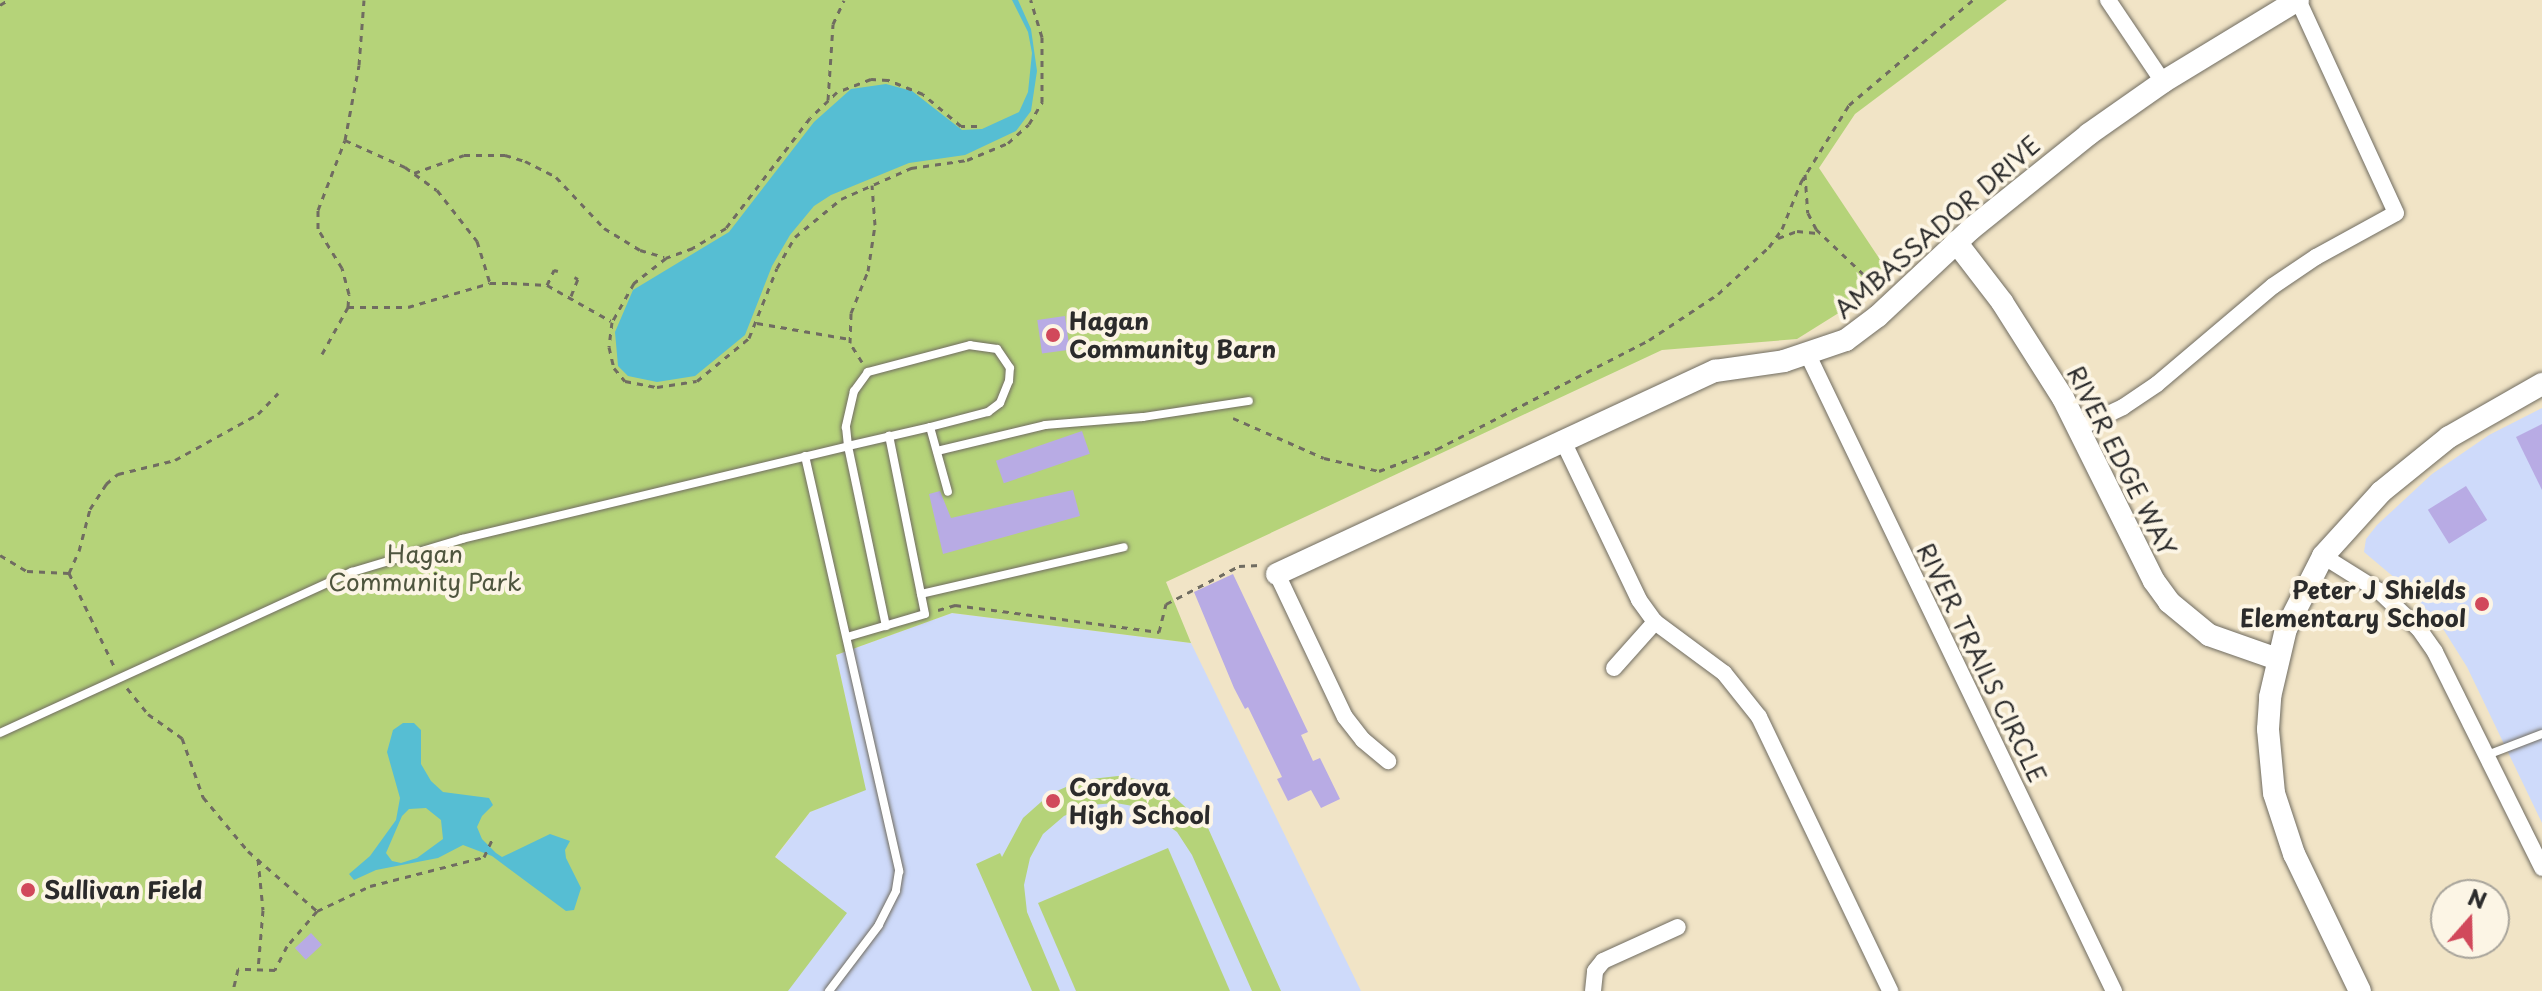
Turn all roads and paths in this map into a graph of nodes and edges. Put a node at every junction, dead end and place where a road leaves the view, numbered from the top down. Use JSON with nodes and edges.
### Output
{"nodes":[{"id":1,"x":8,"y":0,"type":"edge"},
{"id":2,"x":364,"y":0,"type":"edge"},
{"id":3,"x":844,"y":0,"type":"edge"},
{"id":4,"x":1031,"y":0,"type":"edge"},
{"id":5,"x":1973,"y":0,"type":"edge"},
{"id":6,"x":2108,"y":0,"type":"edge"},
{"id":7,"x":2298,"y":0,"type":"edge"},
{"id":8,"x":0,"y":5,"type":"edge"},
{"id":9,"x":2163,"y":82,"type":"junction"},
{"id":10,"x":828,"y":100,"type":"junction"},
{"id":11,"x":977,"y":126,"type":"dead end"},
{"id":12,"x":345,"y":140,"type":"junction"},
{"id":13,"x":414,"y":173,"type":"junction"},
{"id":14,"x":1805,"y":174,"type":"junction"},
{"id":15,"x":872,"y":185,"type":"junction"},
{"id":16,"x":1820,"y":234,"type":"junction"},
{"id":17,"x":1775,"y":239,"type":"junction"},
{"id":18,"x":1956,"y":242,"type":"junction"},
{"id":19,"x":666,"y":258,"type":"junction"},
{"id":20,"x":558,"y":271,"type":"dead end"},
{"id":21,"x":574,"y":277,"type":"dead end"},
{"id":22,"x":490,"y":283,"type":"junction"},
{"id":23,"x":547,"y":285,"type":"junction"},
{"id":24,"x":571,"y":296,"type":"junction"},
{"id":25,"x":1892,"y":302,"type":"junction"},
{"id":26,"x":348,"y":307,"type":"junction"},
{"id":27,"x":612,"y":322,"type":"junction"},
{"id":28,"x":757,"y":323,"type":"junction"},
{"id":29,"x":850,"y":339,"type":"junction"},
{"id":30,"x":322,"y":354,"type":"dead end"},
{"id":31,"x":1808,"y":355,"type":"junction"},
{"id":32,"x":868,"y":372,"type":"junction"},
{"id":33,"x":2542,"y":384,"type":"edge"},
{"id":34,"x":278,"y":393,"type":"dead end"},
{"id":35,"x":1249,"y":401,"type":"dead end"},
{"id":36,"x":1208,"y":407,"type":"junction"},
{"id":37,"x":930,"y":427,"type":"junction"},
{"id":38,"x":2079,"y":428,"type":"junction"},
{"id":39,"x":889,"y":436,"type":"junction"},
{"id":40,"x":1562,"y":439,"type":"junction"},
{"id":41,"x":848,"y":446,"type":"junction"},
{"id":42,"x":937,"y":451,"type":"junction"},
{"id":43,"x":805,"y":456,"type":"junction"},
{"id":44,"x":948,"y":492,"type":"dead end"},
{"id":45,"x":1124,"y":547,"type":"dead end"},
{"id":46,"x":0,"y":555,"type":"edge"},
{"id":47,"x":2323,"y":556,"type":"junction"},
{"id":48,"x":69,"y":573,"type":"junction"},
{"id":49,"x":1277,"y":574,"type":"junction"},
{"id":50,"x":921,"y":594,"type":"junction"},
{"id":51,"x":925,"y":614,"type":"junction"},
{"id":52,"x":1655,"y":622,"type":"junction"},
{"id":53,"x":886,"y":626,"type":"junction"},
{"id":54,"x":847,"y":637,"type":"junction"},
{"id":55,"x":2277,"y":659,"type":"junction"},
{"id":56,"x":1614,"y":668,"type":"dead end"},
{"id":57,"x":120,"y":678,"type":"junction"},
{"id":58,"x":0,"y":733,"type":"edge"},
{"id":59,"x":2542,"y":734,"type":"edge"},
{"id":60,"x":2486,"y":756,"type":"junction"},
{"id":61,"x":1388,"y":761,"type":"dead end"},
{"id":62,"x":494,"y":836,"type":"dead end"},
{"id":63,"x":258,"y":859,"type":"junction"},
{"id":64,"x":2542,"y":868,"type":"edge"},
{"id":65,"x":317,"y":911,"type":"junction"},
{"id":66,"x":1678,"y":927,"type":"dead end"},
{"id":67,"x":258,"y":970,"type":"junction"},
{"id":68,"x":233,"y":991,"type":"edge"},
{"id":69,"x":829,"y":991,"type":"edge"},
{"id":70,"x":1593,"y":991,"type":"edge"},
{"id":71,"x":1890,"y":991,"type":"edge"},
{"id":72,"x":2114,"y":991,"type":"edge"},
{"id":73,"x":2360,"y":991,"type":"edge"}],
"edges":[{"from":1,"to":8,"type":"path"},
{"from":2,"to":12,"type":"path"},
{"from":3,"to":10,"type":"path"},
{"from":4,"to":15,"type":"path"},
{"from":5,"to":14,"type":"path"},
{"from":6,"to":9,"type":"street"},
{"from":7,"to":9,"type":"street","name":"AMBASSADOR DRIVE"},
{"from":7,"to":38,"type":"street"},
{"from":9,"to":18,"type":"street","name":"AMBASSADOR DRIVE"},
{"from":10,"to":11,"type":"path"},
{"from":10,"to":19,"type":"path"},
{"from":12,"to":13,"type":"path"},
{"from":12,"to":26,"type":"path"},
{"from":13,"to":19,"type":"path"},
{"from":13,"to":22,"type":"path"},
{"from":14,"to":16,"type":"path"},
{"from":14,"to":17,"type":"path"},
{"from":15,"to":28,"type":"path"},
{"from":15,"to":29,"type":"path"},
{"from":16,"to":17,"type":"path"},
{"from":16,"to":25,"type":"path"},
{"from":17,"to":36,"type":"path"},
{"from":18,"to":25,"type":"street","name":"AMBASSADOR DRIVE"},
{"from":18,"to":38,"type":"street","name":"RIVER EDGE WAY"},
{"from":19,"to":27,"type":"path"},
{"from":20,"to":23,"type":"path"},
{"from":21,"to":24,"type":"path"},
{"from":22,"to":23,"type":"path"},
{"from":22,"to":26,"type":"path"},
{"from":23,"to":24,"type":"path"},
{"from":24,"to":27,"type":"path"},
{"from":25,"to":31,"type":"street","name":"AMBASSADOR DRIVE"},
{"from":26,"to":30,"type":"path"},
{"from":27,"to":28,"type":"path"},
{"from":28,"to":29,"type":"path"},
{"from":29,"to":32,"type":"path"},
{"from":31,"to":40,"type":"street","name":"AMBASSADOR DRIVE"},
{"from":31,"to":72,"type":"street","name":"RIVER TRAILS CIRCLE"},
{"from":32,"to":37,"type":"lane"},
{"from":32,"to":41,"type":"lane"},
{"from":33,"to":47,"type":"street"},
{"from":34,"to":48,"type":"path"},
{"from":35,"to":36,"type":"lane"},
{"from":36,"to":42,"type":"lane"},
{"from":37,"to":39,"type":"lane"},
{"from":37,"to":42,"type":"lane"},
{"from":38,"to":55,"type":"street","name":"RIVER EDGE WAY"},
{"from":39,"to":41,"type":"lane"},
{"from":39,"to":50,"type":"lane"},
{"from":40,"to":49,"type":"street","name":"AMBASSADOR DRIVE"},
{"from":40,"to":52,"type":"street"},
{"from":41,"to":43,"type":"lane"},
{"from":41,"to":53,"type":"lane"},
{"from":42,"to":44,"type":"lane"},
{"from":43,"to":54,"type":"lane"},
{"from":43,"to":57,"type":"lane"},
{"from":45,"to":50,"type":"lane"},
{"from":46,"to":48,"type":"path"},
{"from":47,"to":55,"type":"street"},
{"from":47,"to":60,"type":"street"},
{"from":48,"to":57,"type":"path"},
{"from":49,"to":51,"type":"path"},
{"from":49,"to":61,"type":"street"},
{"from":50,"to":51,"type":"lane"},
{"from":51,"to":53,"type":"lane"},
{"from":52,"to":56,"type":"street"},
{"from":52,"to":71,"type":"street"},
{"from":53,"to":54,"type":"lane"},
{"from":54,"to":69,"type":"lane"},
{"from":55,"to":73,"type":"street"},
{"from":57,"to":58,"type":"lane"},
{"from":57,"to":63,"type":"path"},
{"from":59,"to":60,"type":"lane"},
{"from":60,"to":64,"type":"street"},
{"from":62,"to":65,"type":"path"},
{"from":63,"to":65,"type":"path"},
{"from":63,"to":67,"type":"path"},
{"from":65,"to":67,"type":"path"},
{"from":66,"to":70,"type":"street"},
{"from":67,"to":68,"type":"path"}]}
